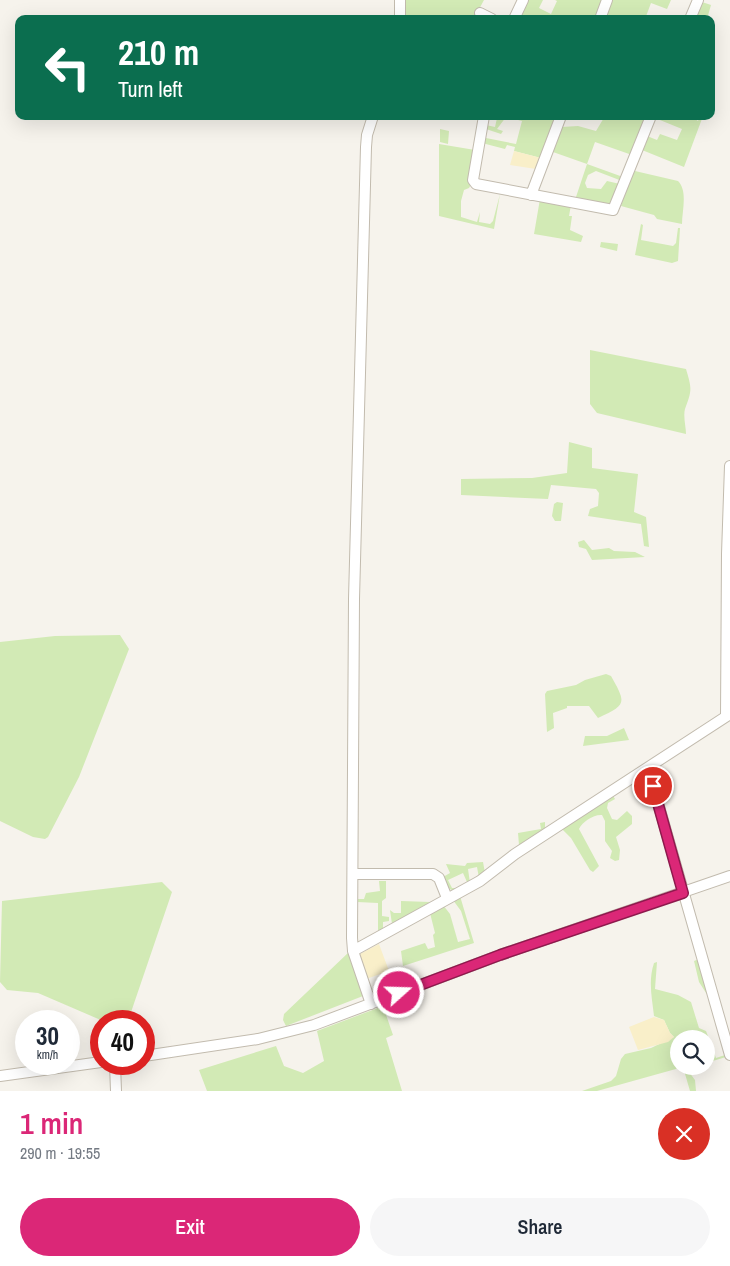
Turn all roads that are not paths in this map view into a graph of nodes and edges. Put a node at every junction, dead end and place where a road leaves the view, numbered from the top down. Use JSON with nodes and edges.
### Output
{"nodes":[{"id":1,"x":400,"y":0,"type":"edge"},
{"id":2,"x":523,"y":0,"type":"edge"},
{"id":3,"x":607,"y":0,"type":"edge"},
{"id":4,"x":698,"y":0,"type":"edge"},
{"id":5,"x":480,"y":13,"type":"dead end"},
{"id":6,"x":400,"y":15,"type":"edge"},
{"id":7,"x":484,"y":15,"type":"edge"},
{"id":8,"x":516,"y":15,"type":"edge"},
{"id":9,"x":601,"y":15,"type":"edge"},
{"id":10,"x":692,"y":15,"type":"edge"},
{"id":11,"x":371,"y":120,"type":"edge"},
{"id":12,"x":483,"y":120,"type":"edge"},
{"id":13,"x":560,"y":120,"type":"edge"},
{"id":14,"x":649,"y":120,"type":"edge"},
{"id":15,"x":531,"y":195,"type":"junction"},
{"id":16,"x":730,"y":466,"type":"edge"},
{"id":17,"x":728,"y":715,"type":"edge"},
{"id":18,"x":648,"y":768,"type":"junction"},
{"id":19,"x":353,"y":874,"type":"junction"},
{"id":20,"x":730,"y":876,"type":"edge"},
{"id":21,"x":683,"y":893,"type":"junction"},
{"id":22,"x":447,"y":898,"type":"junction"},
{"id":23,"x":354,"y":952,"type":"junction"},
{"id":24,"x":371,"y":1004,"type":"junction"},
{"id":25,"x":155,"y":1054,"type":"edge"},
{"id":26,"x":730,"y":1055,"type":"edge"},
{"id":27,"x":90,"y":1064,"type":"edge"},
{"id":28,"x":115,"y":1075,"type":"edge"},
{"id":29,"x":0,"y":1076,"type":"edge"},
{"id":30,"x":116,"y":1091,"type":"edge"}],
"edges":[{"from":1,"to":6,"type":"street"},
{"from":2,"to":8,"type":"street"},
{"from":3,"to":9,"type":"street"},
{"from":4,"to":10,"type":"street"},
{"from":5,"to":7,"type":"street"},
{"from":11,"to":19,"type":"street"},
{"from":12,"to":15,"type":"street"},
{"from":13,"to":15,"type":"street"},
{"from":14,"to":15,"type":"street"},
{"from":16,"to":17,"type":"street"},
{"from":17,"to":18,"type":"street"},
{"from":18,"to":21,"type":"street"},
{"from":18,"to":22,"type":"street"},
{"from":19,"to":22,"type":"street"},
{"from":19,"to":23,"type":"street"},
{"from":20,"to":21,"type":"street"},
{"from":21,"to":24,"type":"street"},
{"from":21,"to":26,"type":"street"},
{"from":22,"to":23,"type":"street"},
{"from":23,"to":24,"type":"street"},
{"from":24,"to":25,"type":"street"},
{"from":27,"to":29,"type":"street"},
{"from":28,"to":30,"type":"street"}]}
